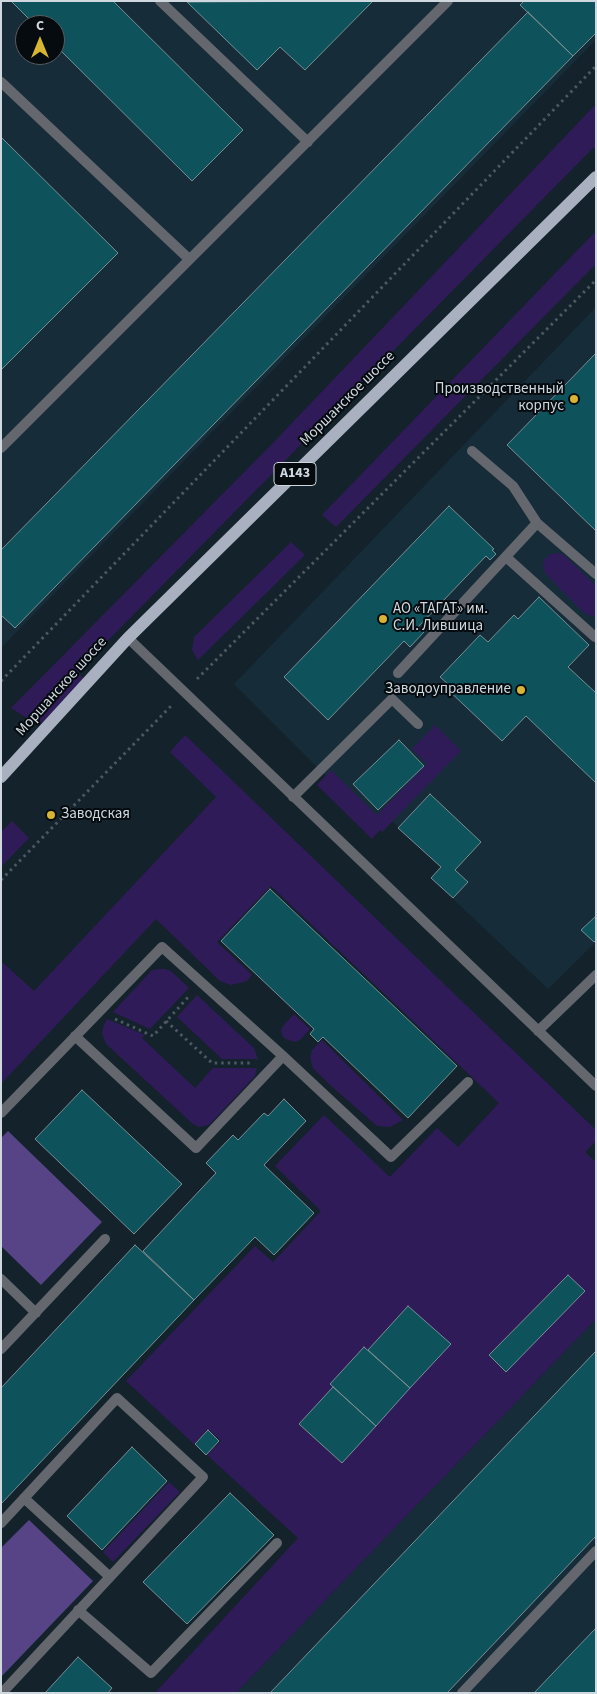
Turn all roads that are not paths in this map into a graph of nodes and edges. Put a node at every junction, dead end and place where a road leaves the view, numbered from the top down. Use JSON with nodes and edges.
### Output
{"nodes":[{"id":1,"x":160,"y":1,"type":"edge"},
{"id":2,"x":448,"y":1,"type":"edge"},
{"id":3,"x":1,"y":82,"type":"edge"},
{"id":4,"x":308,"y":142,"type":"junction"},
{"id":5,"x":596,"y":177,"type":"edge"},
{"id":6,"x":189,"y":259,"type":"junction"},
{"id":7,"x":1,"y":448,"type":"edge"},
{"id":8,"x":472,"y":452,"type":"dead end"},
{"id":9,"x":536,"y":523,"type":"junction"},
{"id":10,"x":506,"y":557,"type":"junction"},
{"id":11,"x":596,"y":574,"type":"edge"},
{"id":12,"x":595,"y":637,"type":"edge"},
{"id":13,"x":128,"y":638,"type":"junction"},
{"id":14,"x":398,"y":673,"type":"dead end"},
{"id":15,"x":418,"y":724,"type":"dead end"},
{"id":16,"x":1,"y":777,"type":"edge"},
{"id":17,"x":293,"y":797,"type":"junction"},
{"id":18,"x":596,"y":975,"type":"edge"},
{"id":19,"x":538,"y":1031,"type":"junction"},
{"id":20,"x":76,"y":1036,"type":"junction"},
{"id":21,"x":280,"y":1059,"type":"junction"},
{"id":22,"x":468,"y":1082,"type":"dead end"},
{"id":23,"x":596,"y":1086,"type":"edge"},
{"id":24,"x":1,"y":1113,"type":"edge"},
{"id":25,"x":105,"y":1239,"type":"dead end"},
{"id":26,"x":1,"y":1279,"type":"edge"},
{"id":27,"x":36,"y":1313,"type":"junction"},
{"id":28,"x":1,"y":1349,"type":"edge"},
{"id":29,"x":24,"y":1498,"type":"junction"},
{"id":30,"x":1,"y":1523,"type":"edge"},
{"id":31,"x":277,"y":1543,"type":"dead end"},
{"id":32,"x":596,"y":1550,"type":"edge"},
{"id":33,"x":110,"y":1577,"type":"junction"},
{"id":34,"x":78,"y":1610,"type":"junction"},
{"id":35,"x":2,"y":1693,"type":"edge"},
{"id":36,"x":462,"y":1693,"type":"edge"}],
"edges":[{"from":1,"to":4,"type":"lane"},
{"from":2,"to":4,"type":"lane"},
{"from":3,"to":6,"type":"lane"},
{"from":4,"to":6,"type":"lane"},
{"from":5,"to":13,"type":"main road","name":"Моршанское шоссе","number":"А143"},
{"from":6,"to":7,"type":"lane"},
{"from":8,"to":9,"type":"lane"},
{"from":9,"to":10,"type":"lane"},
{"from":9,"to":11,"type":"lane"},
{"from":10,"to":12,"type":"lane"},
{"from":10,"to":14,"type":"lane"},
{"from":13,"to":16,"type":"main road","name":"Моршанское шоссе","number":"А143"},
{"from":13,"to":17,"type":"lane"},
{"from":15,"to":17,"type":"lane"},
{"from":17,"to":19,"type":"lane"},
{"from":18,"to":19,"type":"lane"},
{"from":19,"to":23,"type":"lane"},
{"from":20,"to":21,"type":"lane"},
{"from":20,"to":21,"type":"lane"},
{"from":20,"to":24,"type":"lane"},
{"from":21,"to":22,"type":"lane"},
{"from":25,"to":27,"type":"lane"},
{"from":26,"to":27,"type":"lane"},
{"from":27,"to":28,"type":"lane"},
{"from":29,"to":30,"type":"lane"},
{"from":29,"to":33,"type":"lane"},
{"from":29,"to":33,"type":"lane"},
{"from":31,"to":34,"type":"lane"},
{"from":32,"to":36,"type":"lane"},
{"from":33,"to":34,"type":"lane"},
{"from":34,"to":35,"type":"lane"}]}
